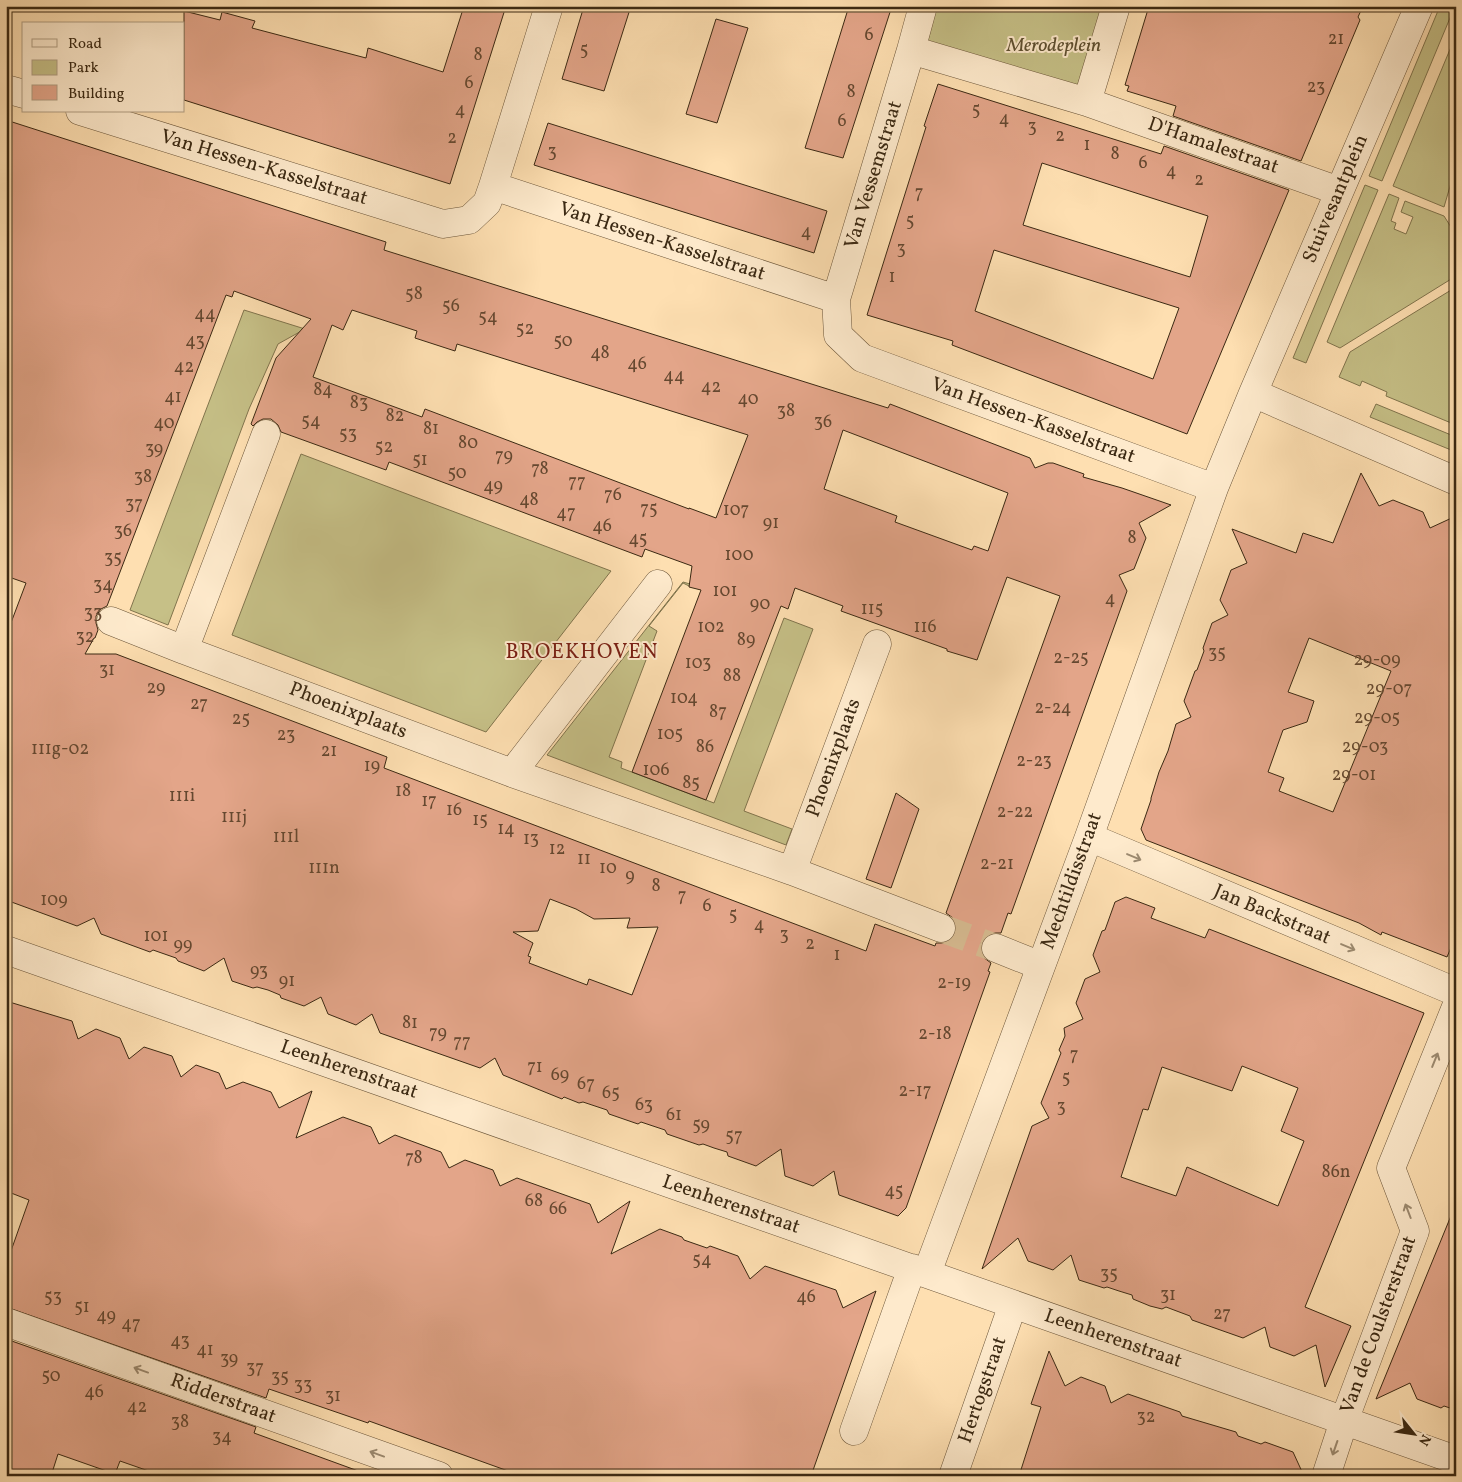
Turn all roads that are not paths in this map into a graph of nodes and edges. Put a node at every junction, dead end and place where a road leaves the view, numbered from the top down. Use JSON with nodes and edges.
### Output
{"nodes":[{"id":1,"x":550,"y":6,"type":"edge"},
{"id":2,"x":923,"y":6,"type":"edge"},
{"id":3,"x":1116,"y":6,"type":"edge"},
{"id":4,"x":1419,"y":6,"type":"edge"},
{"id":5,"x":911,"y":50,"type":"junction"},
{"id":6,"x":6,"y":88,"type":"edge"},
{"id":7,"x":22,"y":93,"type":"edge"},
{"id":8,"x":1087,"y":102,"type":"junction"},
{"id":9,"x":83,"y":112,"type":"edge"},
{"id":10,"x":493,"y":186,"type":"junction"},
{"id":11,"x":1339,"y":191,"type":"junction"},
{"id":12,"x":836,"y":299,"type":"junction"},
{"id":13,"x":1253,"y":393,"type":"junction"},
{"id":14,"x":266,"y":434,"type":"dead end"},
{"id":15,"x":1456,"y":481,"type":"edge"},
{"id":16,"x":1214,"y":488,"type":"junction"},
{"id":17,"x":658,"y":584,"type":"dead end"},
{"id":18,"x":111,"y":621,"type":"dead end"},
{"id":19,"x":876,"y":644,"type":"dead end"},
{"id":20,"x":184,"y":650,"type":"junction"},
{"id":21,"x":512,"y":773,"type":"junction"},
{"id":22,"x":1089,"y":837,"type":"junction"},
{"id":23,"x":792,"y":871,"type":"junction"},
{"id":24,"x":941,"y":928,"type":"tunnel mouth"},
{"id":25,"x":996,"y":948,"type":"tunnel mouth"},
{"id":26,"x":6,"y":950,"type":"edge"},
{"id":27,"x":1041,"y":966,"type":"junction"},
{"id":28,"x":1456,"y":992,"type":"edge"},
{"id":29,"x":1456,"y":1007,"type":"edge"},
{"id":30,"x":919,"y":1271,"type":"junction"},
{"id":31,"x":1012,"y":1304,"type":"junction"},
{"id":32,"x":6,"y":1322,"type":"edge"},
{"id":33,"x":1344,"y":1421,"type":"junction"},
{"id":34,"x":854,"y":1431,"type":"dead end"},
{"id":35,"x":1456,"y":1460,"type":"edge"},
{"id":36,"x":439,"y":1476,"type":"edge"},
{"id":37,"x":953,"y":1476,"type":"edge"},
{"id":38,"x":1326,"y":1476,"type":"edge"}],
"edges":[{"from":1,"to":10,"type":"street"},
{"from":2,"to":5,"type":"street"},
{"from":3,"to":8,"type":"street"},
{"from":4,"to":11,"type":"street","name":"Stuivesantplein"},
{"from":5,"to":8,"type":"street"},
{"from":5,"to":12,"type":"street","name":"Van Vessemstraat"},
{"from":6,"to":7,"type":"street"},
{"from":8,"to":11,"type":"street","name":"D'Hamalestraat"},
{"from":9,"to":10,"type":"street","name":"Van Hessen-Kasselstraat"},
{"from":10,"to":12,"type":"street","name":"Van Hessen-Kasselstraat"},
{"from":11,"to":13,"type":"street","name":"Stuivesantplein"},
{"from":12,"to":16,"type":"street","name":"Van Hessen-Kasselstraat"},
{"from":13,"to":15,"type":"street"},
{"from":13,"to":16,"type":"street","name":"Stuivesantplein"},
{"from":14,"to":20,"type":"street"},
{"from":16,"to":22,"type":"street","name":"Mechtildisstraat"},
{"from":17,"to":21,"type":"street"},
{"from":18,"to":20,"type":"street","name":"Phoenixplaats"},
{"from":19,"to":23,"type":"street","name":"Phoenixplaats"},
{"from":20,"to":21,"type":"street","name":"Phoenixplaats"},
{"from":21,"to":23,"type":"street","name":"Phoenixplaats"},
{"from":22,"to":27,"type":"street","name":"Mechtildisstraat"},
{"from":22,"to":28,"type":"street","name":"Jan Backstraat","one_way":true},
{"from":23,"to":24,"type":"street","name":"Phoenixplaats"},
{"from":25,"to":27,"type":"street"},
{"from":26,"to":30,"type":"street","name":"Leenherenstraat"},
{"from":27,"to":30,"type":"street","name":"Mechtildisstraat"},
{"from":33,"to":29,"type":"street","name":"Van de Coulsterstraat","one_way":true},
{"from":30,"to":31,"type":"street","name":"Leenherenstraat"},
{"from":30,"to":34,"type":"street"},
{"from":31,"to":33,"type":"street","name":"Leenherenstraat"},
{"from":31,"to":37,"type":"street","name":"Hertogstraat"},
{"from":36,"to":32,"type":"street","name":"Ridderstraat","one_way":true},
{"from":33,"to":35,"type":"street","name":"Leenherenstraat"},
{"from":33,"to":38,"type":"street","name":"Van de Coulsterstraat","one_way":true}]}
